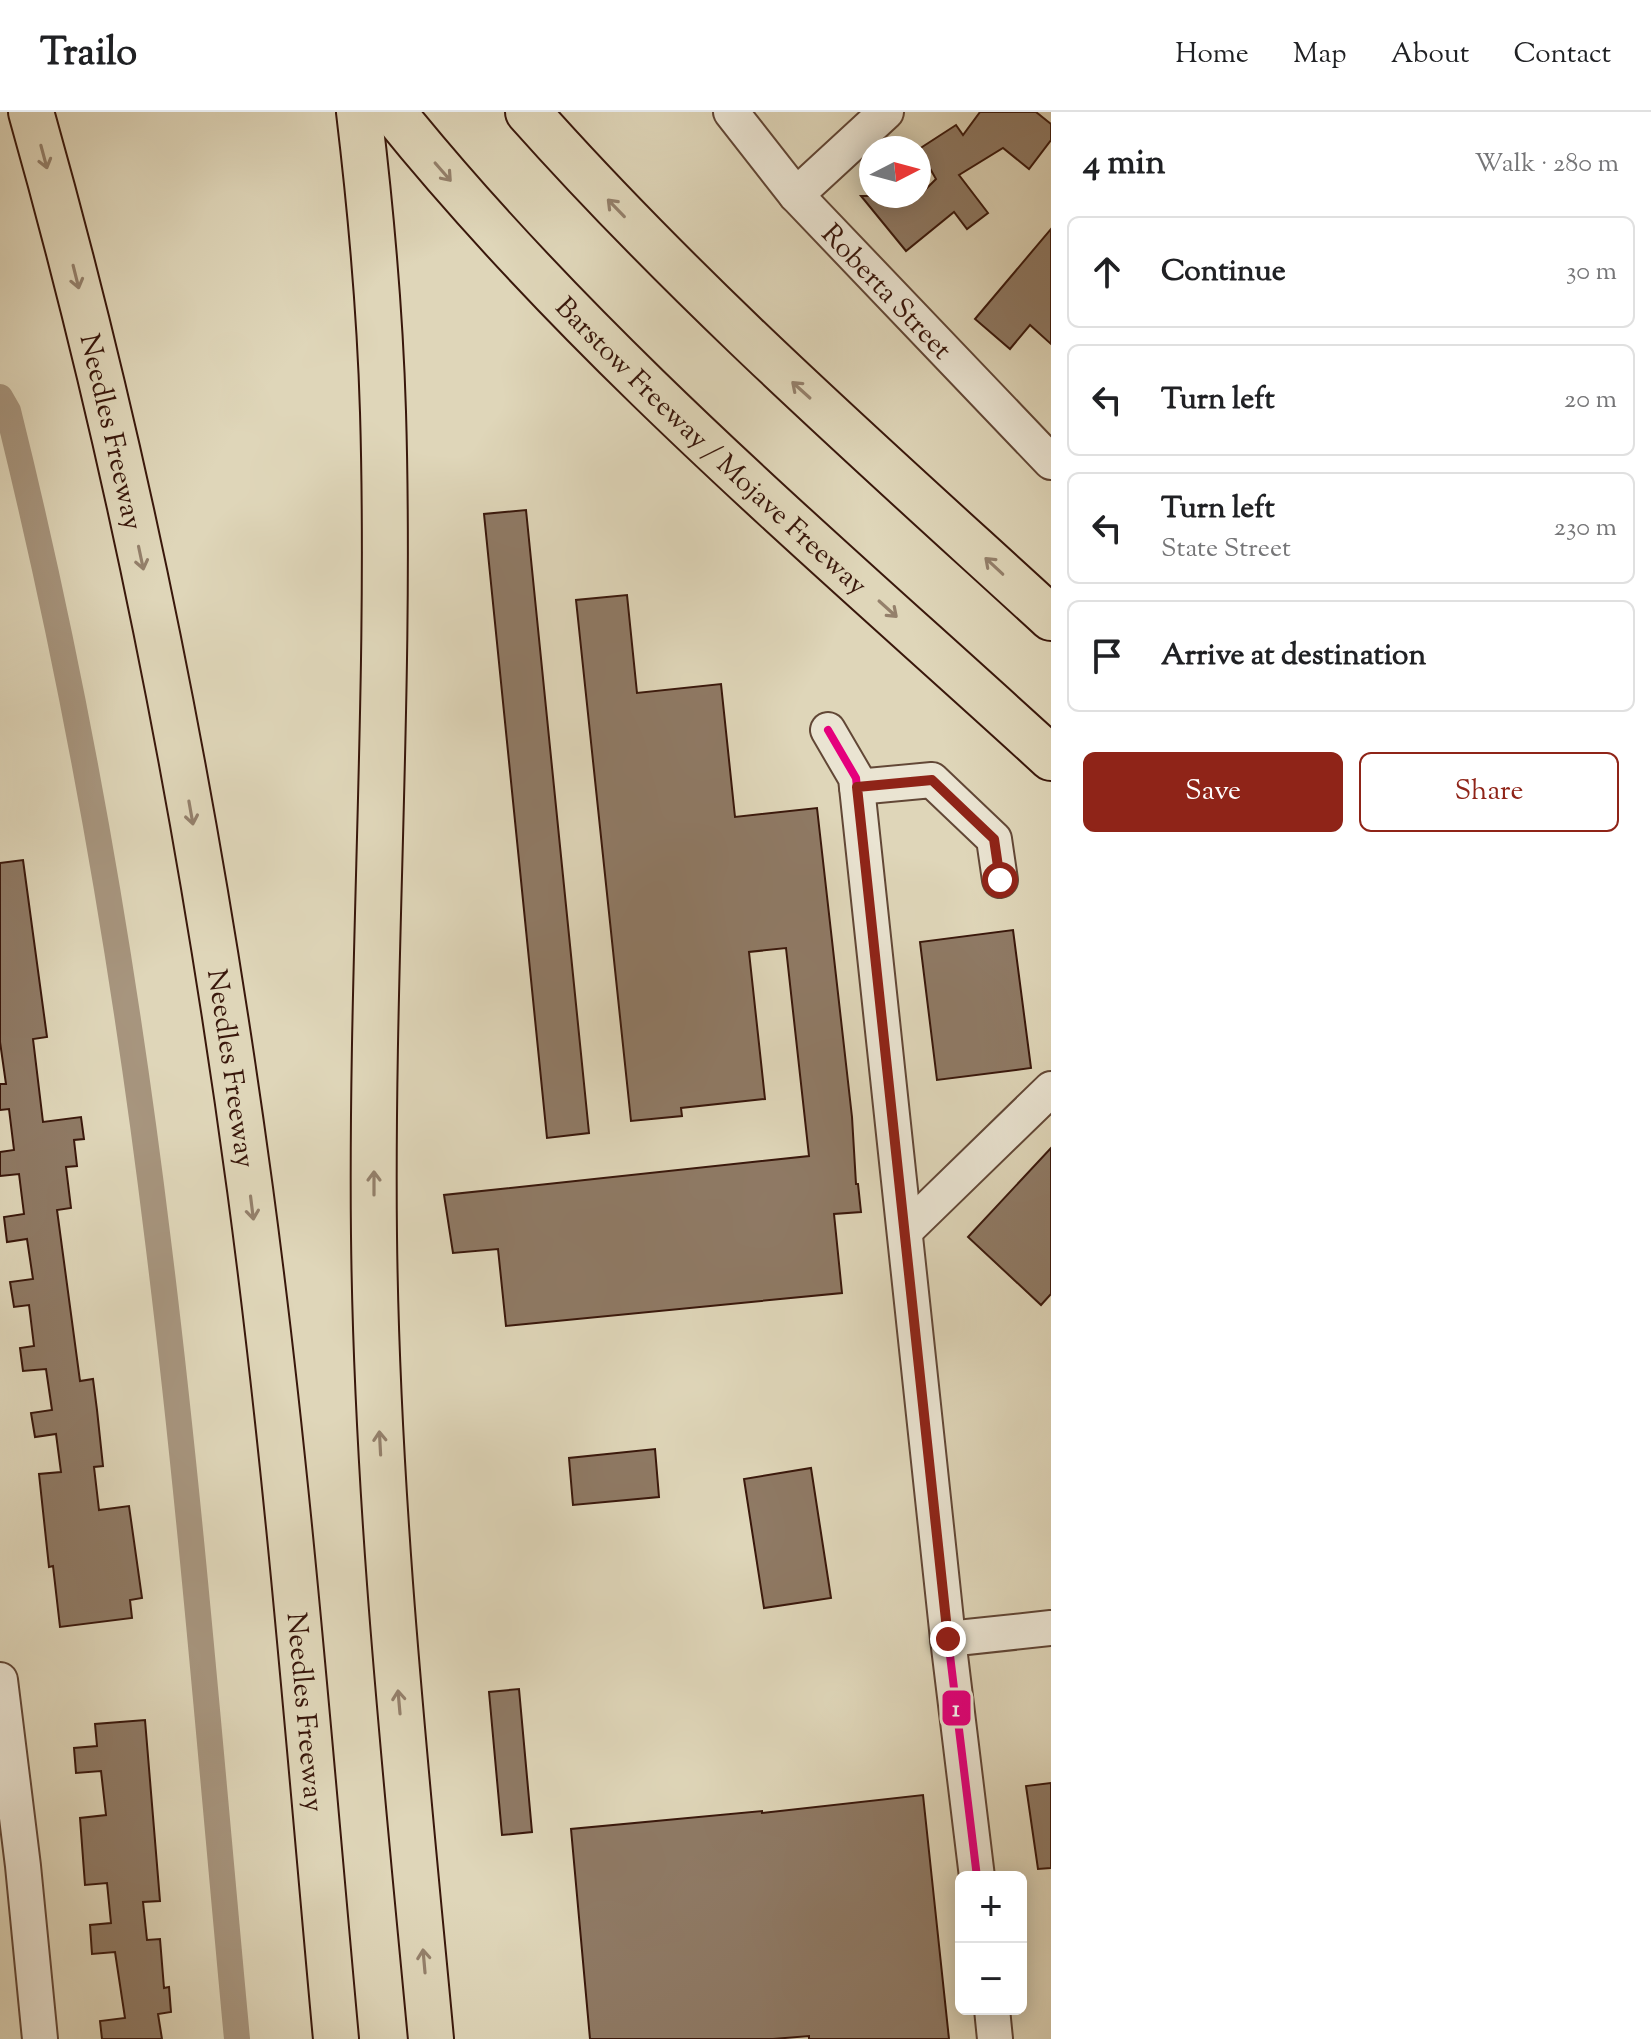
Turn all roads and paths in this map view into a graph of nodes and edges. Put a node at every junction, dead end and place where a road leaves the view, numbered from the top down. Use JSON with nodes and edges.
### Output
{"nodes":[{"id":1,"x":31,"y":112,"type":"edge"},
{"id":2,"x":359,"y":112,"type":"edge"},
{"id":3,"x":393,"y":112,"type":"edge"},
{"id":4,"x":528,"y":112,"type":"edge"},
{"id":5,"x":731,"y":112,"type":"edge"},
{"id":6,"x":886,"y":112,"type":"edge"},
{"id":7,"x":796,"y":195,"type":"junction"},
{"id":8,"x":1046,"y":448,"type":"edge"},
{"id":9,"x":1051,"y":618,"type":"edge"},
{"id":10,"x":828,"y":730,"type":"dead end"},
{"id":11,"x":1051,"y":758,"type":"edge"},
{"id":12,"x":857,"y":787,"type":"junction"},
{"id":13,"x":1000,"y":880,"type":"dead end"},
{"id":14,"x":1051,"y":1089,"type":"edge"},
{"id":15,"x":905,"y":1231,"type":"junction"},
{"id":16,"x":1051,"y":1628,"type":"edge"},
{"id":17,"x":948,"y":1639,"type":"junction"},
{"id":18,"x":0,"y":1680,"type":"edge"},
{"id":19,"x":12,"y":1867,"type":"edge"},
{"id":20,"x":976,"y":1871,"type":"edge"},
{"id":21,"x":993,"y":2015,"type":"edge"},
{"id":22,"x":40,"y":2039,"type":"edge"},
{"id":23,"x":336,"y":2039,"type":"edge"},
{"id":24,"x":431,"y":2039,"type":"edge"},
{"id":25,"x":995,"y":2039,"type":"edge"}],
"edges":[{"from":1,"to":23,"type":"highway","name":"Needles Freeway","one_way":true},
{"from":24,"to":2,"type":"highway","one_way":true},
{"from":3,"to":11,"type":"highway","name":"Barstow Freeway / Mojave Freeway","one_way":true},
{"from":9,"to":4,"type":"highway","one_way":true},
{"from":5,"to":7,"type":"street","name":"Roberta Street"},
{"from":6,"to":7,"type":"street"},
{"from":7,"to":8,"type":"street","name":"Roberta Street"},
{"from":10,"to":12,"type":"street"},
{"from":12,"to":13,"type":"street"},
{"from":12,"to":15,"type":"street"},
{"from":14,"to":15,"type":"street"},
{"from":15,"to":17,"type":"street"},
{"from":16,"to":17,"type":"street"},
{"from":17,"to":20,"type":"street"},
{"from":18,"to":19,"type":"street"},
{"from":19,"to":22,"type":"street"},
{"from":21,"to":25,"type":"street"}]}
